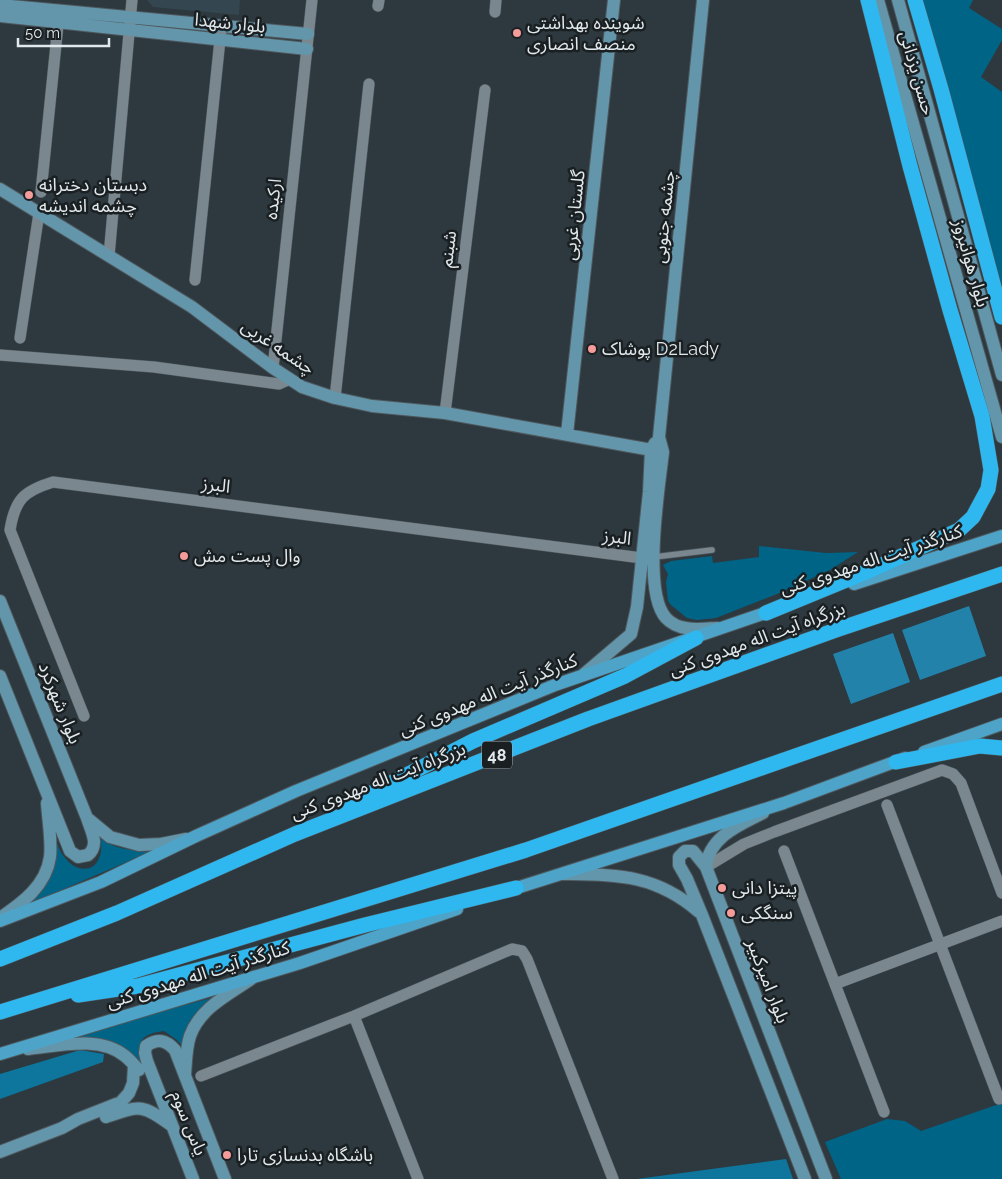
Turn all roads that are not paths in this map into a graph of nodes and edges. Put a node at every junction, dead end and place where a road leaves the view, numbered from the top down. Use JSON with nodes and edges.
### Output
{"nodes":[{"id":1,"x":132,"y":0,"type":"edge"},
{"id":2,"x":312,"y":0,"type":"edge"},
{"id":3,"x":496,"y":0,"type":"edge"},
{"id":4,"x":614,"y":0,"type":"edge"},
{"id":5,"x":703,"y":0,"type":"edge"},
{"id":6,"x":868,"y":0,"type":"edge"},
{"id":7,"x":878,"y":0,"type":"edge"},
{"id":8,"x":898,"y":0,"type":"edge"},
{"id":9,"x":915,"y":0,"type":"edge"},
{"id":10,"x":0,"y":5,"type":"edge"},
{"id":11,"x":495,"y":12,"type":"dead end"},
{"id":12,"x":0,"y":16,"type":"edge"},
{"id":13,"x":59,"y":16,"type":"junction"},
{"id":14,"x":130,"y":24,"type":"junction"},
{"id":15,"x":222,"y":26,"type":"junction"},
{"id":16,"x":308,"y":34,"type":"junction"},
{"id":17,"x":220,"y":40,"type":"junction"},
{"id":18,"x":307,"y":49,"type":"junction"},
{"id":19,"x":369,"y":84,"type":"dead end"},
{"id":20,"x":485,"y":90,"type":"dead end"},
{"id":21,"x":940,"y":151,"type":"joint"},
{"id":22,"x":923,"y":156,"type":"joint"},
{"id":23,"x":0,"y":189,"type":"edge"},
{"id":24,"x":41,"y":192,"type":"dead end"},
{"id":25,"x":39,"y":213,"type":"junction"},
{"id":26,"x":109,"y":256,"type":"junction"},
{"id":27,"x":195,"y":280,"type":"dead end"},
{"id":28,"x":1002,"y":316,"type":"edge"},
{"id":29,"x":20,"y":338,"type":"dead end"},
{"id":30,"x":0,"y":355,"type":"edge"},
{"id":31,"x":273,"y":368,"type":"junction"},
{"id":32,"x":1002,"y":375,"type":"edge"},
{"id":33,"x":290,"y":379,"type":"junction"},
{"id":34,"x":335,"y":398,"type":"junction"},
{"id":35,"x":446,"y":413,"type":"junction"},
{"id":36,"x":982,"y":416,"type":"junction"},
{"id":37,"x":567,"y":434,"type":"junction"},
{"id":38,"x":1002,"y":437,"type":"edge"},
{"id":39,"x":657,"y":451,"type":"junction"},
{"id":40,"x":1002,"y":473,"type":"edge"},
{"id":41,"x":1002,"y":536,"type":"edge"},
{"id":42,"x":712,"y":550,"type":"dead end"},
{"id":43,"x":647,"y":558,"type":"junction"},
{"id":44,"x":1002,"y":574,"type":"edge"},
{"id":45,"x":0,"y":601,"type":"edge"},
{"id":46,"x":766,"y":613,"type":"junction"},
{"id":47,"x":725,"y":628,"type":"junction"},
{"id":48,"x":696,"y":638,"type":"junction"},
{"id":49,"x":584,"y":675,"type":"junction"},
{"id":50,"x":0,"y":676,"type":"edge"},
{"id":51,"x":1002,"y":684,"type":"edge"},
{"id":52,"x":84,"y":716,"type":"dead end"},
{"id":53,"x":1002,"y":724,"type":"edge"},
{"id":54,"x":1002,"y":748,"type":"edge"},
{"id":55,"x":896,"y":762,"type":"junction"},
{"id":56,"x":46,"y":791,"type":"junction"},
{"id":57,"x":784,"y":803,"type":"junction"},
{"id":58,"x":887,"y":805,"type":"dead end"},
{"id":59,"x":87,"y":818,"type":"junction"},
{"id":60,"x":295,"y":834,"type":"junction"},
{"id":61,"x":196,"y":836,"type":"junction"},
{"id":62,"x":784,"y":851,"type":"dead end"},
{"id":63,"x":706,"y":867,"type":"junction"},
{"id":64,"x":561,"y":874,"type":"junction"},
{"id":65,"x":516,"y":888,"type":"junction"},
{"id":66,"x":1002,"y":893,"type":"edge"},
{"id":67,"x":702,"y":914,"type":"junction"},
{"id":68,"x":0,"y":919,"type":"edge"},
{"id":69,"x":1002,"y":921,"type":"edge"},
{"id":70,"x":940,"y":944,"type":"junction"},
{"id":71,"x":0,"y":959,"type":"edge"},
{"id":72,"x":255,"y":977,"type":"junction"},
{"id":73,"x":835,"y":984,"type":"junction"},
{"id":74,"x":30,"y":1001,"type":"junction"},
{"id":75,"x":0,"y":1012,"type":"edge"},
{"id":76,"x":354,"y":1016,"type":"junction"},
{"id":77,"x":14,"y":1050,"type":"junction"},
{"id":78,"x":0,"y":1054,"type":"edge"},
{"id":79,"x":134,"y":1065,"type":"junction"},
{"id":80,"x":201,"y":1076,"type":"dead end"},
{"id":81,"x":184,"y":1078,"type":"junction"},
{"id":82,"x":158,"y":1090,"type":"junction"},
{"id":83,"x":999,"y":1098,"type":"dead end"},
{"id":84,"x":884,"y":1112,"type":"dead end"},
{"id":85,"x":172,"y":1125,"type":"junction"},
{"id":86,"x":62,"y":1128,"type":"junction"},
{"id":87,"x":0,"y":1152,"type":"edge"},
{"id":88,"x":194,"y":1179,"type":"edge"},
{"id":89,"x":224,"y":1179,"type":"edge"},
{"id":90,"x":418,"y":1179,"type":"edge"},
{"id":91,"x":613,"y":1179,"type":"edge"},
{"id":92,"x":805,"y":1179,"type":"edge"},
{"id":93,"x":826,"y":1179,"type":"edge"}],
"edges":[{"from":1,"to":14,"type":"street"},
{"from":2,"to":16,"type":"street","name":"ارکیده"},
{"from":3,"to":11,"type":"street"},
{"from":4,"to":37,"type":"street","name":"گلستان غربی"},
{"from":5,"to":39,"type":"street","name":"چشمه جنوبی"},
{"from":6,"to":36,"type":"highway"},
{"from":7,"to":22,"type":"street","name":"حسن یزدانی"},
{"from":8,"to":21,"type":"street","name":"حسن یزدانی"},
{"from":9,"to":28,"type":"highway"},
{"from":10,"to":13,"type":"street","name":"بلوار شهدا"},
{"from":12,"to":13,"type":"street","name":"بلوار شهدا"},
{"from":13,"to":14,"type":"street","name":"بلوار شهدا"},
{"from":13,"to":24,"type":"street"},
{"from":14,"to":15,"type":"street","name":"بلوار شهدا"},
{"from":14,"to":17,"type":"street","name":"بلوار شهدا"},
{"from":14,"to":26,"type":"street"},
{"from":15,"to":16,"type":"street","name":"بلوار شهدا"},
{"from":15,"to":17,"type":"street"},
{"from":16,"to":18,"type":"street","name":"ارکیده"},
{"from":17,"to":18,"type":"street","name":"بلوار شهدا"},
{"from":17,"to":27,"type":"street"},
{"from":18,"to":31,"type":"street","name":"ارکیده"},
{"from":19,"to":34,"type":"street"},
{"from":20,"to":35,"type":"street","name":"شبنم"},
{"from":21,"to":32,"type":"street","name":"بلوار هوانیروز"},
{"from":22,"to":38,"type":"street","name":"بلوار هوانیروز"},
{"from":23,"to":25,"type":"street","name":"چشمه غربی"},
{"from":25,"to":26,"type":"street","name":"چشمه غربی"},
{"from":25,"to":29,"type":"street"},
{"from":26,"to":31,"type":"street","name":"چشمه غربی"},
{"from":30,"to":33,"type":"street"},
{"from":31,"to":33,"type":"street","name":"چشمه غربی"},
{"from":33,"to":34,"type":"street","name":"چشمه غربی"},
{"from":34,"to":35,"type":"street","name":"چشمه غربی"},
{"from":35,"to":37,"type":"street","name":"چشمه غربی"},
{"from":36,"to":40,"type":"highway"},
{"from":36,"to":46,"type":"highway"},
{"from":37,"to":39,"type":"street","name":"چشمه غربی"},
{"from":39,"to":43,"type":"street","name":"چشمه جنوبی"},
{"from":41,"to":46,"type":"main road","name":"کنارگذر آیت اله مهدوی کنی"},
{"from":42,"to":43,"type":"lane"},
{"from":43,"to":47,"type":"street","name":"چشمه جنوبی"},
{"from":43,"to":49,"type":"street","name":"چشمه جنوبی"},
{"from":43,"to":52,"type":"street","name":"البرز"},
{"from":44,"to":60,"type":"highway","name":"بزرگراه آیت اله مهدوی کنی","number":"48"},
{"from":45,"to":59,"type":"street","name":"بلوار شهرکرد"},
{"from":46,"to":47,"type":"main road","name":"کنارگذر آیت اله مهدوی کنی"},
{"from":47,"to":48,"type":"main road","name":"کنارگذر آیت اله مهدوی کنی"},
{"from":48,"to":49,"type":"main road","name":"کنارگذر آیت اله مهدوی کنی"},
{"from":48,"to":60,"type":"highway"},
{"from":49,"to":61,"type":"main road","name":"کنارگذر آیت اله مهدوی کنی"},
{"from":50,"to":56,"type":"street"},
{"from":51,"to":74,"type":"highway"},
{"from":53,"to":55,"type":"main road","name":"کنارگذر آیت اله مهدوی کنی"},
{"from":54,"to":55,"type":"highway"},
{"from":55,"to":57,"type":"main road","name":"کنارگذر آیت اله مهدوی کنی"},
{"from":56,"to":59,"type":"street","name":"بلوار شهرکرد"},
{"from":56,"to":68,"type":"street"},
{"from":57,"to":63,"type":"street"},
{"from":57,"to":64,"type":"main road","name":"کنارگذر آیت اله مهدوی کنی"},
{"from":58,"to":70,"type":"street"},
{"from":59,"to":61,"type":"street"},
{"from":60,"to":71,"type":"highway","name":"بزرگراه آیت اله مهدوی کنی","number":"48"},
{"from":61,"to":68,"type":"main road","name":"کنارگذر آیت اله مهدوی کنی"},
{"from":62,"to":73,"type":"street"},
{"from":63,"to":66,"type":"street"},
{"from":63,"to":67,"type":"street"},
{"from":63,"to":93,"type":"street","name":"بلوار امیرکبیر"},
{"from":64,"to":65,"type":"main road","name":"کنارگذر آیت اله مهدوی کنی"},
{"from":64,"to":67,"type":"street"},
{"from":65,"to":72,"type":"main road","name":"کنارگذر آیت اله مهدوی کنی"},
{"from":65,"to":74,"type":"highway"},
{"from":67,"to":92,"type":"street"},
{"from":69,"to":70,"type":"street"},
{"from":70,"to":73,"type":"street"},
{"from":70,"to":83,"type":"street"},
{"from":72,"to":77,"type":"main road","name":"کنارگذر آیت اله مهدوی کنی"},
{"from":72,"to":81,"type":"street","name":"یاس سوم"},
{"from":73,"to":84,"type":"street"},
{"from":74,"to":75,"type":"highway"},
{"from":76,"to":80,"type":"street"},
{"from":76,"to":90,"type":"street"},
{"from":76,"to":91,"type":"street"},
{"from":77,"to":78,"type":"main road","name":"کنارگذر آیت اله مهدوی کنی"},
{"from":77,"to":79,"type":"street","name":"یاس سوم"},
{"from":79,"to":82,"type":"street","name":"یاس سوم"},
{"from":79,"to":86,"type":"street"},
{"from":81,"to":82,"type":"street"},
{"from":81,"to":89,"type":"street","name":"یاس سوم"},
{"from":82,"to":85,"type":"street","name":"یاس سوم"},
{"from":85,"to":86,"type":"street"},
{"from":85,"to":88,"type":"street","name":"یاس سوم"},
{"from":86,"to":87,"type":"street"}]}
